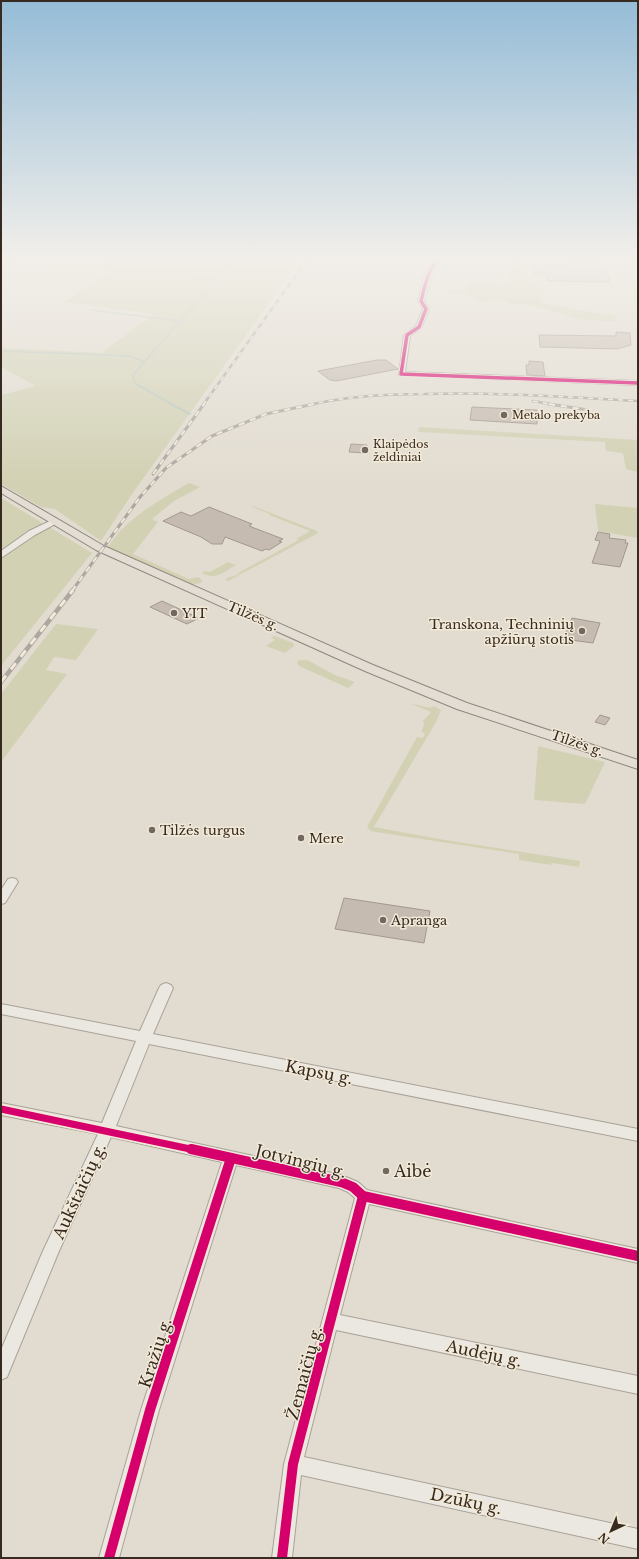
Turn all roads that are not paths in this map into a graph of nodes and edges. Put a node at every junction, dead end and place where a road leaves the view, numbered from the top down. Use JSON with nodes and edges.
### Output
{"nodes":[{"id":1,"x":410,"y":333,"type":"edge"},
{"id":2,"x":638,"y":382,"type":"edge"},
{"id":3,"x":1,"y":489,"type":"edge"},
{"id":4,"x":55,"y":522,"type":"junction"},
{"id":5,"x":1,"y":555,"type":"edge"},
{"id":6,"x":516,"y":723,"type":"junction"},
{"id":7,"x":638,"y":755,"type":"edge"},
{"id":8,"x":638,"y":765,"type":"edge"},
{"id":9,"x":12,"y":882,"type":"dead end"},
{"id":10,"x":1,"y":900,"type":"edge"},
{"id":11,"x":166,"y":988,"type":"dead end"},
{"id":12,"x":1,"y":1009,"type":"edge"},
{"id":13,"x":144,"y":1038,"type":"junction"},
{"id":14,"x":1,"y":1109,"type":"edge"},
{"id":15,"x":106,"y":1130,"type":"junction"},
{"id":16,"x":638,"y":1135,"type":"edge"},
{"id":17,"x":231,"y":1158,"type":"junction"},
{"id":18,"x":363,"y":1196,"type":"junction"},
{"id":19,"x":638,"y":1256,"type":"edge"},
{"id":20,"x":331,"y":1321,"type":"junction"},
{"id":21,"x":1,"y":1371,"type":"edge"},
{"id":22,"x":638,"y":1385,"type":"edge"},
{"id":23,"x":294,"y":1464,"type":"junction"},
{"id":24,"x":638,"y":1539,"type":"edge"},
{"id":25,"x":109,"y":1558,"type":"edge"},
{"id":26,"x":282,"y":1558,"type":"edge"}],
"edges":[{"from":1,"to":2,"type":"street"},
{"from":3,"to":4,"type":"main road","name":"Tilžės g."},
{"from":4,"to":5,"type":"street"},
{"from":4,"to":6,"type":"main road","name":"Tilžės g."},
{"from":6,"to":7,"type":"main road","name":"Tilžės g."},
{"from":6,"to":8,"type":"main road","name":"Tilžės g."},
{"from":9,"to":10,"type":"street"},
{"from":11,"to":13,"type":"street","name":"Aukštaičių g."},
{"from":12,"to":13,"type":"street","name":"Kapsų g."},
{"from":13,"to":15,"type":"street","name":"Aukštaičių g."},
{"from":13,"to":16,"type":"street","name":"Kapsų g."},
{"from":14,"to":15,"type":"street","name":"Jotvingių g."},
{"from":15,"to":17,"type":"street","name":"Jotvingių g."},
{"from":15,"to":21,"type":"street","name":"Aukštaičių g."},
{"from":17,"to":18,"type":"street","name":"Jotvingių g."},
{"from":17,"to":25,"type":"street","name":"Kražių g."},
{"from":18,"to":19,"type":"street","name":"Jotvingių g."},
{"from":18,"to":20,"type":"street","name":"Žemaičių g."},
{"from":20,"to":22,"type":"street","name":"Audėjų g."},
{"from":20,"to":23,"type":"street","name":"Žemaičių g."},
{"from":23,"to":24,"type":"street","name":"Dzūkų g."},
{"from":23,"to":26,"type":"street","name":"Žemaičių g."}]}
